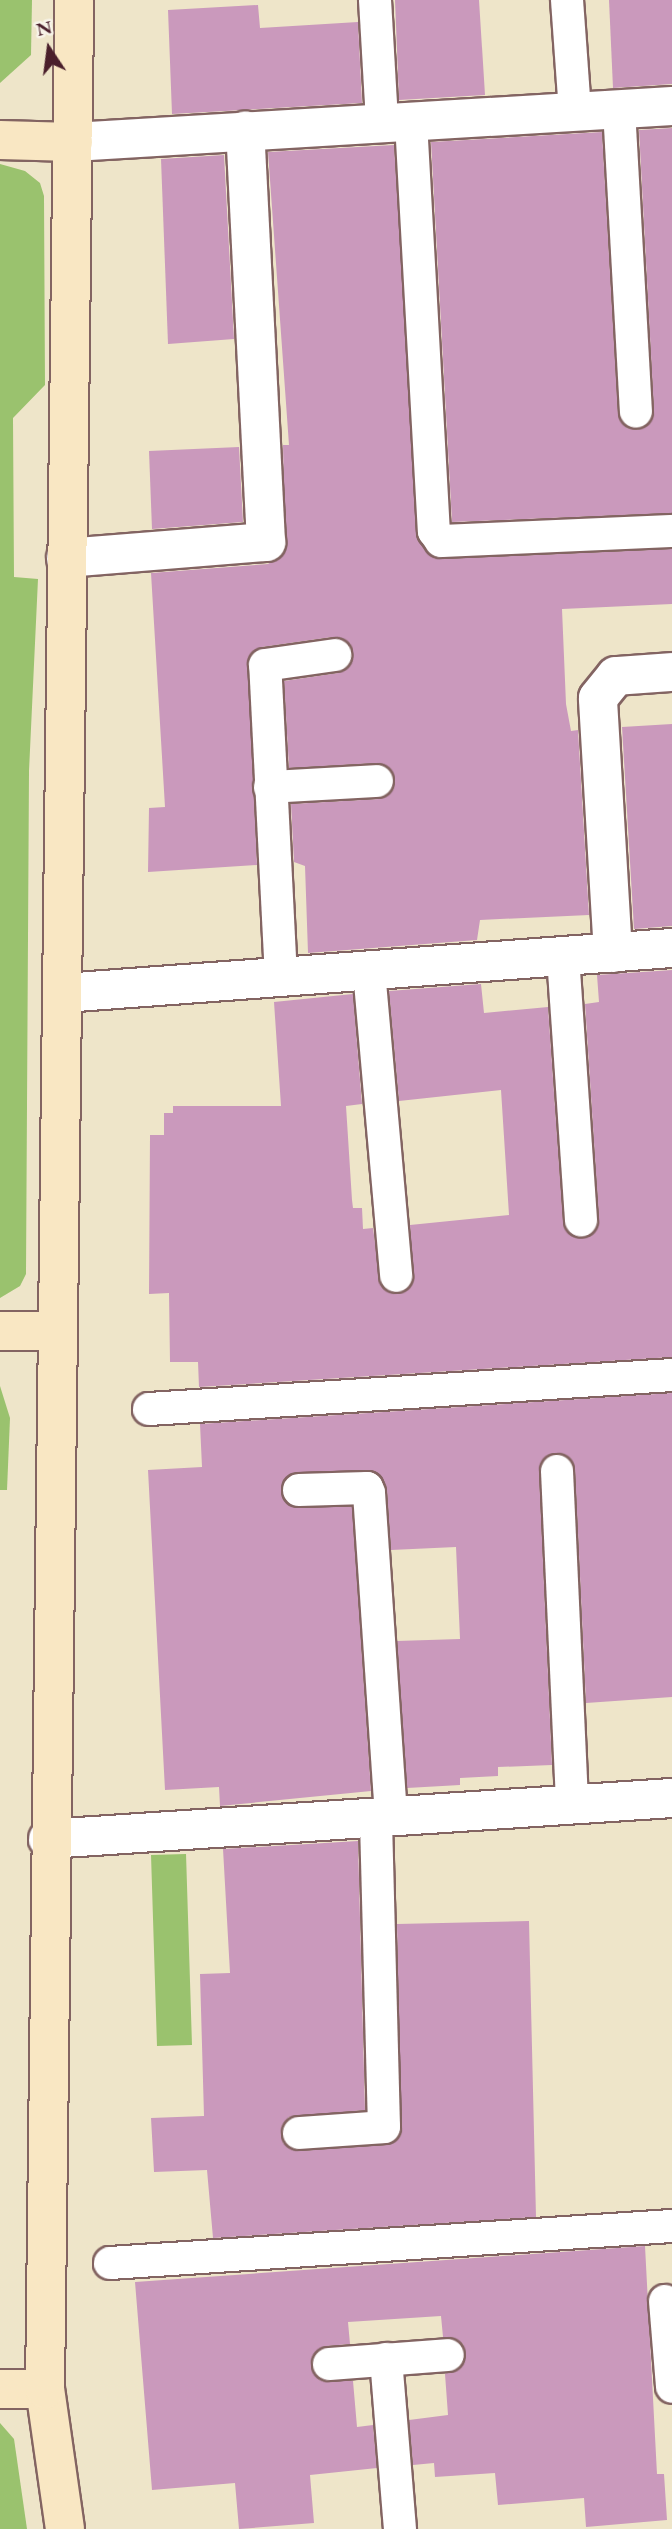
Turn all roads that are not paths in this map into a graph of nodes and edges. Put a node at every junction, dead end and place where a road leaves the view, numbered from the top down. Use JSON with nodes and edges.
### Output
{"nodes":[{"id":1,"x":74,"y":0,"type":"edge"},
{"id":2,"x":375,"y":0,"type":"edge"},
{"id":3,"x":567,"y":0,"type":"edge"},
{"id":4,"x":672,"y":106,"type":"edge"},
{"id":5,"x":619,"y":109,"type":"junction"},
{"id":6,"x":575,"y":111,"type":"junction"},
{"id":7,"x":397,"y":122,"type":"junction"},
{"id":8,"x":245,"y":131,"type":"junction"},
{"id":9,"x":0,"y":140,"type":"edge"},
{"id":10,"x":73,"y":142,"type":"junction"},
{"id":11,"x":636,"y":412,"type":"dead end"},
{"id":12,"x":672,"y":531,"type":"edge"},
{"id":13,"x":66,"y":558,"type":"junction"},
{"id":14,"x":335,"y":655,"type":"dead end"},
{"id":15,"x":672,"y":672,"type":"edge"},
{"id":16,"x":377,"y":781,"type":"dead end"},
{"id":17,"x":270,"y":787,"type":"junction"},
{"id":18,"x":672,"y":948,"type":"edge"},
{"id":19,"x":614,"y":953,"type":"junction"},
{"id":20,"x":563,"y":956,"type":"junction"},
{"id":21,"x":369,"y":971,"type":"junction"},
{"id":22,"x":281,"y":977,"type":"junction"},
{"id":23,"x":63,"y":993,"type":"junction"},
{"id":24,"x":581,"y":1220,"type":"dead end"},
{"id":25,"x":396,"y":1276,"type":"dead end"},
{"id":26,"x":0,"y":1331,"type":"edge"},
{"id":27,"x":55,"y":1331,"type":"junction"},
{"id":28,"x":672,"y":1375,"type":"edge"},
{"id":29,"x":149,"y":1409,"type":"dead end"},
{"id":30,"x":557,"y":1471,"type":"dead end"},
{"id":31,"x":299,"y":1490,"type":"dead end"},
{"id":32,"x":672,"y":1798,"type":"edge"},
{"id":33,"x":572,"y":1805,"type":"junction"},
{"id":34,"x":383,"y":1819,"type":"junction"},
{"id":35,"x":48,"y":1839,"type":"junction"},
{"id":36,"x":299,"y":2133,"type":"dead end"},
{"id":37,"x":672,"y":2226,"type":"edge"},
{"id":38,"x":110,"y":2263,"type":"dead end"},
{"id":39,"x":665,"y":2301,"type":"dead end"},
{"id":40,"x":448,"y":2355,"type":"dead end"},
{"id":41,"x":386,"y":2359,"type":"junction"},
{"id":42,"x":329,"y":2364,"type":"dead end"},
{"id":43,"x":672,"y":2387,"type":"edge"},
{"id":44,"x":0,"y":2389,"type":"edge"},
{"id":45,"x":46,"y":2389,"type":"junction"},
{"id":46,"x":65,"y":2529,"type":"edge"},
{"id":47,"x":400,"y":2529,"type":"edge"}],
"edges":[{"from":1,"to":10,"type":"street"},
{"from":2,"to":7,"type":"lane"},
{"from":3,"to":6,"type":"lane"},
{"from":4,"to":5,"type":"street"},
{"from":5,"to":6,"type":"street"},
{"from":5,"to":11,"type":"lane"},
{"from":6,"to":7,"type":"street"},
{"from":7,"to":8,"type":"street"},
{"from":7,"to":12,"type":"lane"},
{"from":8,"to":10,"type":"street"},
{"from":8,"to":13,"type":"street"},
{"from":9,"to":10,"type":"street"},
{"from":10,"to":13,"type":"street"},
{"from":13,"to":23,"type":"street"},
{"from":14,"to":17,"type":"lane"},
{"from":15,"to":19,"type":"street"},
{"from":16,"to":17,"type":"lane"},
{"from":17,"to":22,"type":"lane"},
{"from":18,"to":19,"type":"street"},
{"from":19,"to":20,"type":"street"},
{"from":20,"to":21,"type":"street"},
{"from":20,"to":24,"type":"lane"},
{"from":21,"to":22,"type":"street"},
{"from":21,"to":25,"type":"lane"},
{"from":22,"to":23,"type":"street"},
{"from":23,"to":27,"type":"street"},
{"from":26,"to":27,"type":"street"},
{"from":27,"to":35,"type":"street"},
{"from":28,"to":29,"type":"lane"},
{"from":30,"to":33,"type":"lane"},
{"from":31,"to":34,"type":"lane"},
{"from":32,"to":33,"type":"street"},
{"from":33,"to":34,"type":"street"},
{"from":34,"to":35,"type":"street"},
{"from":34,"to":36,"type":"lane"},
{"from":35,"to":45,"type":"street"},
{"from":37,"to":38,"type":"lane"},
{"from":39,"to":43,"type":"lane"},
{"from":40,"to":41,"type":"lane"},
{"from":41,"to":42,"type":"lane"},
{"from":41,"to":47,"type":"lane"},
{"from":44,"to":45,"type":"street"},
{"from":45,"to":46,"type":"street"}]}
